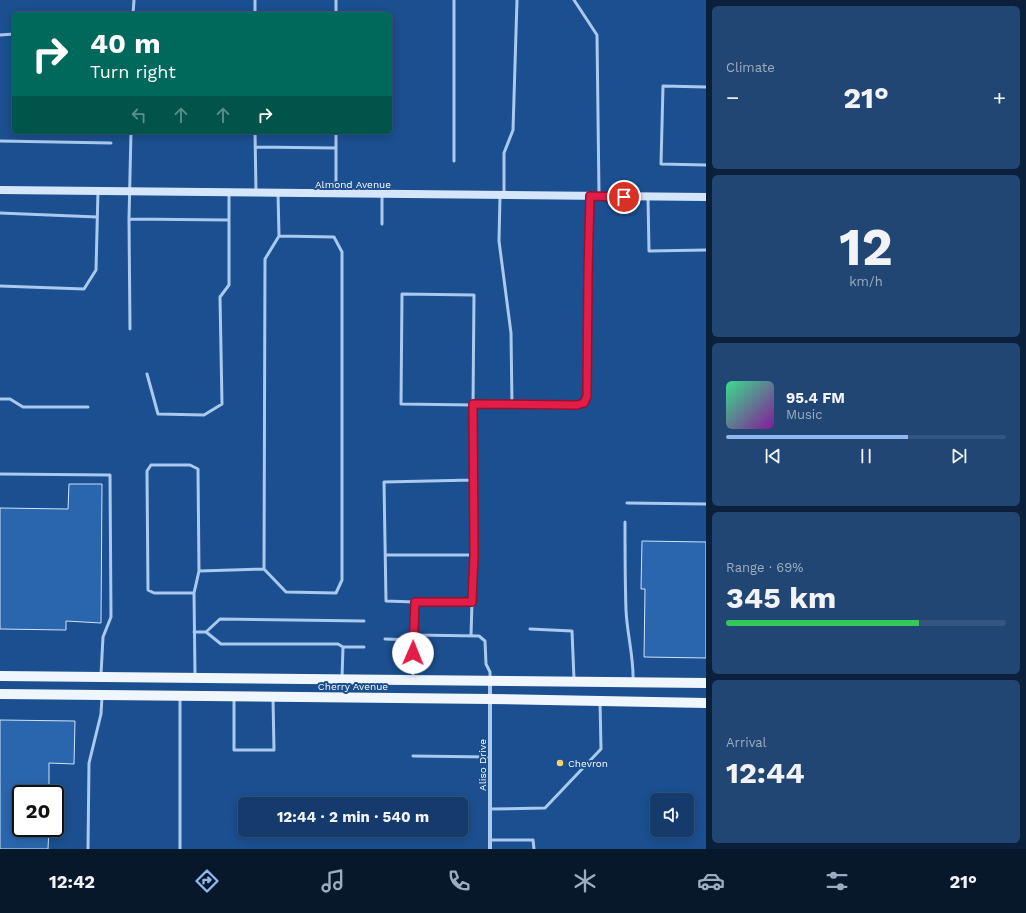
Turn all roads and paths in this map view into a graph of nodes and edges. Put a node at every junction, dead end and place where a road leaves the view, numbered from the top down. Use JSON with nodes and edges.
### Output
{"nodes":[{"id":1,"x":134,"y":0,"type":"edge"},
{"id":2,"x":255,"y":0,"type":"edge"},
{"id":3,"x":336,"y":0,"type":"edge"},
{"id":4,"x":454,"y":0,"type":"edge"},
{"id":5,"x":517,"y":0,"type":"edge"},
{"id":6,"x":574,"y":0,"type":"edge"},
{"id":7,"x":133,"y":12,"type":"edge"},
{"id":8,"x":255,"y":12,"type":"edge"},
{"id":9,"x":336,"y":12,"type":"edge"},
{"id":10,"x":12,"y":34,"type":"edge"},
{"id":11,"x":0,"y":35,"type":"edge"},
{"id":12,"x":706,"y":87,"type":"edge"},
{"id":13,"x":131,"y":134,"type":"edge"},
{"id":14,"x":255,"y":134,"type":"edge"},
{"id":15,"x":336,"y":134,"type":"edge"},
{"id":16,"x":0,"y":141,"type":"edge"},
{"id":17,"x":111,"y":143,"type":"dead end"},
{"id":18,"x":255,"y":147,"type":"junction"},
{"id":19,"x":336,"y":148,"type":"junction"},
{"id":20,"x":454,"y":161,"type":"dead end"},
{"id":21,"x":706,"y":165,"type":"edge"},
{"id":22,"x":0,"y":190,"type":"edge"},
{"id":23,"x":98,"y":191,"type":"junction"},
{"id":24,"x":130,"y":192,"type":"junction"},
{"id":25,"x":229,"y":193,"type":"junction"},
{"id":26,"x":256,"y":193,"type":"junction"},
{"id":27,"x":278,"y":193,"type":"junction"},
{"id":28,"x":336,"y":194,"type":"junction"},
{"id":29,"x":382,"y":194,"type":"junction"},
{"id":30,"x":502,"y":196,"type":"junction"},
{"id":31,"x":590,"y":196,"type":"junction"},
{"id":32,"x":599,"y":197,"type":"junction"},
{"id":33,"x":648,"y":197,"type":"junction"},
{"id":34,"x":706,"y":198,"type":"edge"},
{"id":35,"x":0,"y":213,"type":"edge"},
{"id":36,"x":97,"y":217,"type":"junction"},
{"id":37,"x":129,"y":219,"type":"junction"},
{"id":38,"x":229,"y":220,"type":"junction"},
{"id":39,"x":382,"y":224,"type":"dead end"},
{"id":40,"x":279,"y":236,"type":"junction"},
{"id":41,"x":706,"y":250,"type":"edge"},
{"id":42,"x":0,"y":286,"type":"edge"},
{"id":43,"x":130,"y":329,"type":"dead end"},
{"id":44,"x":147,"y":374,"type":"dead end"},
{"id":45,"x":0,"y":399,"type":"edge"},
{"id":46,"x":473,"y":404,"type":"junction"},
{"id":47,"x":512,"y":405,"type":"junction"},
{"id":48,"x":88,"y":407,"type":"dead end"},
{"id":49,"x":0,"y":474,"type":"edge"},
{"id":50,"x":473,"y":480,"type":"junction"},
{"id":51,"x":626,"y":503,"type":"dead end"},
{"id":52,"x":706,"y":504,"type":"edge"},
{"id":53,"x":625,"y":522,"type":"dead end"},
{"id":54,"x":385,"y":555,"type":"junction"},
{"id":55,"x":474,"y":555,"type":"junction"},
{"id":56,"x":264,"y":569,"type":"junction"},
{"id":57,"x":199,"y":571,"type":"junction"},
{"id":58,"x":194,"y":593,"type":"junction"},
{"id":59,"x":415,"y":602,"type":"junction"},
{"id":60,"x":472,"y":602,"type":"junction"},
{"id":61,"x":364,"y":621,"type":"dead end"},
{"id":62,"x":530,"y":629,"type":"dead end"},
{"id":63,"x":194,"y":632,"type":"junction"},
{"id":64,"x":206,"y":632,"type":"junction"},
{"id":65,"x":414,"y":635,"type":"junction"},
{"id":66,"x":472,"y":636,"type":"junction"},
{"id":67,"x":385,"y":639,"type":"dead end"},
{"id":68,"x":413,"y":640,"type":"junction"},
{"id":69,"x":343,"y":647,"type":"junction"},
{"id":70,"x":364,"y":647,"type":"dead end"},
{"id":71,"x":0,"y":676,"type":"edge"},
{"id":72,"x":490,"y":676,"type":"junction"},
{"id":73,"x":101,"y":677,"type":"junction"},
{"id":74,"x":195,"y":678,"type":"junction"},
{"id":75,"x":342,"y":680,"type":"junction"},
{"id":76,"x":413,"y":680,"type":"junction"},
{"id":77,"x":574,"y":682,"type":"junction"},
{"id":78,"x":633,"y":682,"type":"junction"},
{"id":79,"x":706,"y":683,"type":"edge"},
{"id":80,"x":0,"y":694,"type":"edge"},
{"id":81,"x":102,"y":696,"type":"junction"},
{"id":82,"x":180,"y":696,"type":"junction"},
{"id":83,"x":234,"y":696,"type":"junction"},
{"id":84,"x":273,"y":697,"type":"junction"},
{"id":85,"x":490,"y":699,"type":"junction"},
{"id":86,"x":600,"y":701,"type":"junction"},
{"id":87,"x":706,"y":703,"type":"edge"},
{"id":88,"x":413,"y":756,"type":"dead end"},
{"id":89,"x":490,"y":757,"type":"junction"},
{"id":90,"x":490,"y":809,"type":"junction"},
{"id":91,"x":490,"y":840,"type":"junction"},
{"id":92,"x":88,"y":849,"type":"edge"},
{"id":93,"x":180,"y":849,"type":"edge"},
{"id":94,"x":490,"y":849,"type":"edge"},
{"id":95,"x":534,"y":849,"type":"edge"}],
"edges":[{"from":1,"to":7,"type":"lane"},
{"from":2,"to":8,"type":"lane"},
{"from":3,"to":9,"type":"lane"},
{"from":4,"to":20,"type":"lane"},
{"from":5,"to":30,"type":"lane"},
{"from":6,"to":32,"type":"lane"},
{"from":10,"to":11,"type":"lane"},
{"from":12,"to":21,"type":"lane"},
{"from":13,"to":24,"type":"lane"},
{"from":14,"to":18,"type":"lane"},
{"from":15,"to":19,"type":"lane"},
{"from":16,"to":17,"type":"lane"},
{"from":18,"to":19,"type":"lane"},
{"from":18,"to":26,"type":"lane"},
{"from":19,"to":28,"type":"lane"},
{"from":22,"to":23,"type":"street","name":"Almond Avenue"},
{"from":23,"to":24,"type":"street","name":"Almond Avenue"},
{"from":23,"to":36,"type":"lane"},
{"from":24,"to":25,"type":"street","name":"Almond Avenue"},
{"from":24,"to":37,"type":"lane"},
{"from":25,"to":26,"type":"street","name":"Almond Avenue"},
{"from":25,"to":38,"type":"lane"},
{"from":26,"to":27,"type":"street","name":"Almond Avenue"},
{"from":27,"to":28,"type":"street","name":"Almond Avenue"},
{"from":27,"to":40,"type":"lane"},
{"from":28,"to":29,"type":"street","name":"Almond Avenue"},
{"from":29,"to":30,"type":"street","name":"Almond Avenue"},
{"from":29,"to":39,"type":"lane"},
{"from":30,"to":31,"type":"street","name":"Almond Avenue"},
{"from":30,"to":47,"type":"lane"},
{"from":31,"to":32,"type":"street","name":"Almond Avenue"},
{"from":31,"to":47,"type":"lane"},
{"from":32,"to":33,"type":"street","name":"Almond Avenue"},
{"from":33,"to":34,"type":"street","name":"Almond Avenue"},
{"from":33,"to":41,"type":"lane"},
{"from":35,"to":36,"type":"lane"},
{"from":36,"to":42,"type":"lane"},
{"from":37,"to":38,"type":"lane"},
{"from":37,"to":43,"type":"lane"},
{"from":38,"to":44,"type":"lane"},
{"from":40,"to":56,"type":"lane"},
{"from":40,"to":56,"type":"lane"},
{"from":45,"to":48,"type":"lane"},
{"from":46,"to":46,"type":"lane"},
{"from":46,"to":47,"type":"lane"},
{"from":46,"to":50,"type":"lane"},
{"from":49,"to":73,"type":"lane"},
{"from":50,"to":54,"type":"lane"},
{"from":50,"to":55,"type":"lane"},
{"from":51,"to":52,"type":"lane"},
{"from":53,"to":78,"type":"lane"},
{"from":54,"to":55,"type":"lane"},
{"from":54,"to":59,"type":"lane"},
{"from":55,"to":60,"type":"lane"},
{"from":56,"to":57,"type":"lane"},
{"from":57,"to":58,"type":"lane"},
{"from":57,"to":58,"type":"lane"},
{"from":58,"to":63,"type":"lane"},
{"from":59,"to":60,"type":"lane"},
{"from":59,"to":65,"type":"lane"},
{"from":60,"to":66,"type":"lane"},
{"from":61,"to":64,"type":"lane"},
{"from":62,"to":77,"type":"lane"},
{"from":63,"to":64,"type":"lane"},
{"from":63,"to":74,"type":"lane"},
{"from":64,"to":69,"type":"lane"},
{"from":65,"to":66,"type":"lane"},
{"from":65,"to":68,"type":"lane"},
{"from":66,"to":72,"type":"lane"},
{"from":67,"to":68,"type":"lane"},
{"from":68,"to":76,"type":"lane"},
{"from":69,"to":70,"type":"lane"},
{"from":69,"to":75,"type":"lane"},
{"from":71,"to":73,"type":"main road","name":"Cherry Avenue"},
{"from":72,"to":76,"type":"main road","name":"Cherry Avenue"},
{"from":72,"to":77,"type":"main road","name":"Cherry Avenue"},
{"from":72,"to":85,"type":"street","name":"Aliso Drive"},
{"from":73,"to":74,"type":"main road","name":"Cherry Avenue"},
{"from":74,"to":75,"type":"main road","name":"Cherry Avenue"},
{"from":75,"to":76,"type":"main road","name":"Cherry Avenue"},
{"from":77,"to":78,"type":"main road","name":"Cherry Avenue"},
{"from":78,"to":79,"type":"main road","name":"Cherry Avenue"},
{"from":80,"to":81,"type":"main road","name":"Cherry Avenue"},
{"from":81,"to":82,"type":"main road","name":"Cherry Avenue"},
{"from":81,"to":92,"type":"lane"},
{"from":82,"to":83,"type":"main road","name":"Cherry Avenue"},
{"from":82,"to":93,"type":"lane"},
{"from":83,"to":84,"type":"main road","name":"Cherry Avenue"},
{"from":83,"to":84,"type":"lane"},
{"from":84,"to":85,"type":"main road","name":"Cherry Avenue"},
{"from":85,"to":86,"type":"main road","name":"Cherry Avenue"},
{"from":85,"to":89,"type":"street","name":"Aliso Drive"},
{"from":86,"to":87,"type":"main road","name":"Cherry Avenue"},
{"from":86,"to":90,"type":"lane"},
{"from":88,"to":89,"type":"lane"},
{"from":89,"to":90,"type":"street","name":"Aliso Drive"},
{"from":90,"to":91,"type":"street","name":"Aliso Drive"},
{"from":91,"to":94,"type":"street","name":"Aliso Drive"},
{"from":91,"to":95,"type":"lane"}]}
